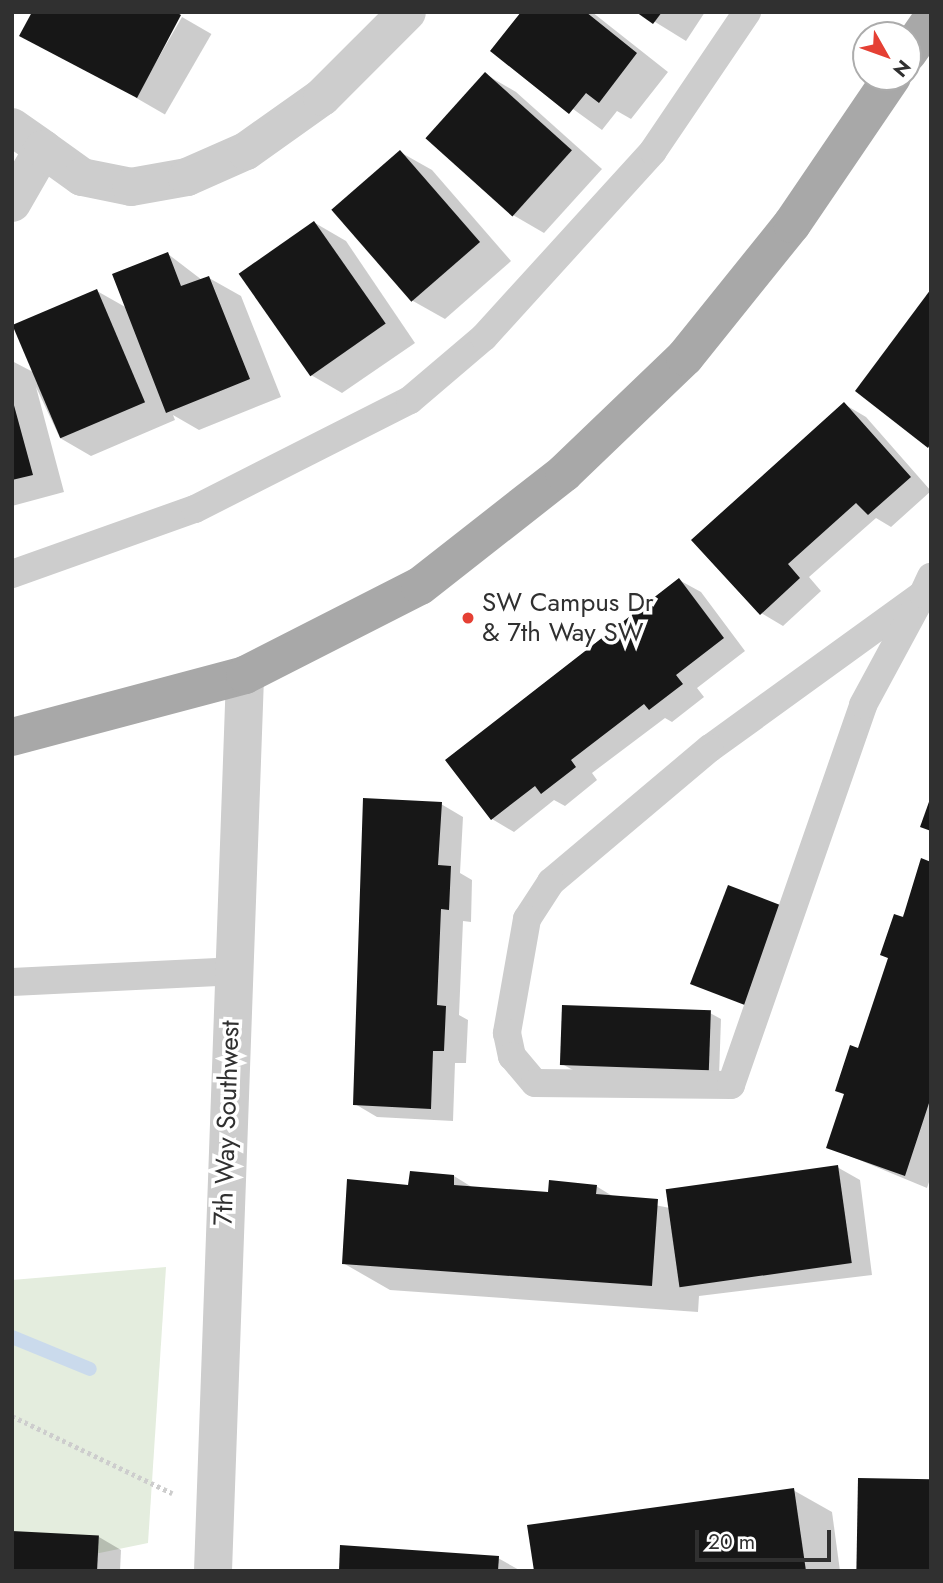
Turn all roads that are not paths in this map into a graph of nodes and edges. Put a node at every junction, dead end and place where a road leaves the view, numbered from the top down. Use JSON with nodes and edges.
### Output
{"nodes":[{"id":1,"x":407,"y":12,"type":"edge"},
{"id":2,"x":747,"y":12,"type":"edge"},
{"id":3,"x":882,"y":91,"type":"edge"},
{"id":4,"x":12,"y":127,"type":"edge"},
{"id":5,"x":43,"y":149,"type":"junction"},
{"id":6,"x":12,"y":203,"type":"edge"},
{"id":7,"x":12,"y":574,"type":"edge"},
{"id":8,"x":927,"y":585,"type":"edge"},
{"id":9,"x":245,"y":675,"type":"junction"},
{"id":10,"x":12,"y":737,"type":"edge"},
{"id":11,"x":233,"y":971,"type":"junction"},
{"id":12,"x":12,"y":982,"type":"edge"},
{"id":13,"x":213,"y":1571,"type":"edge"}],
"edges":[{"from":1,"to":5,"type":"street"},
{"from":2,"to":7,"type":"lane"},
{"from":3,"to":9,"type":"main road"},
{"from":4,"to":5,"type":"street"},
{"from":5,"to":6,"type":"street"},
{"from":8,"to":8,"type":"lane"},
{"from":9,"to":10,"type":"main road"},
{"from":9,"to":11,"type":"street","name":"7th Way Southwest"},
{"from":11,"to":12,"type":"lane"},
{"from":11,"to":13,"type":"street","name":"7th Way Southwest"}]}
